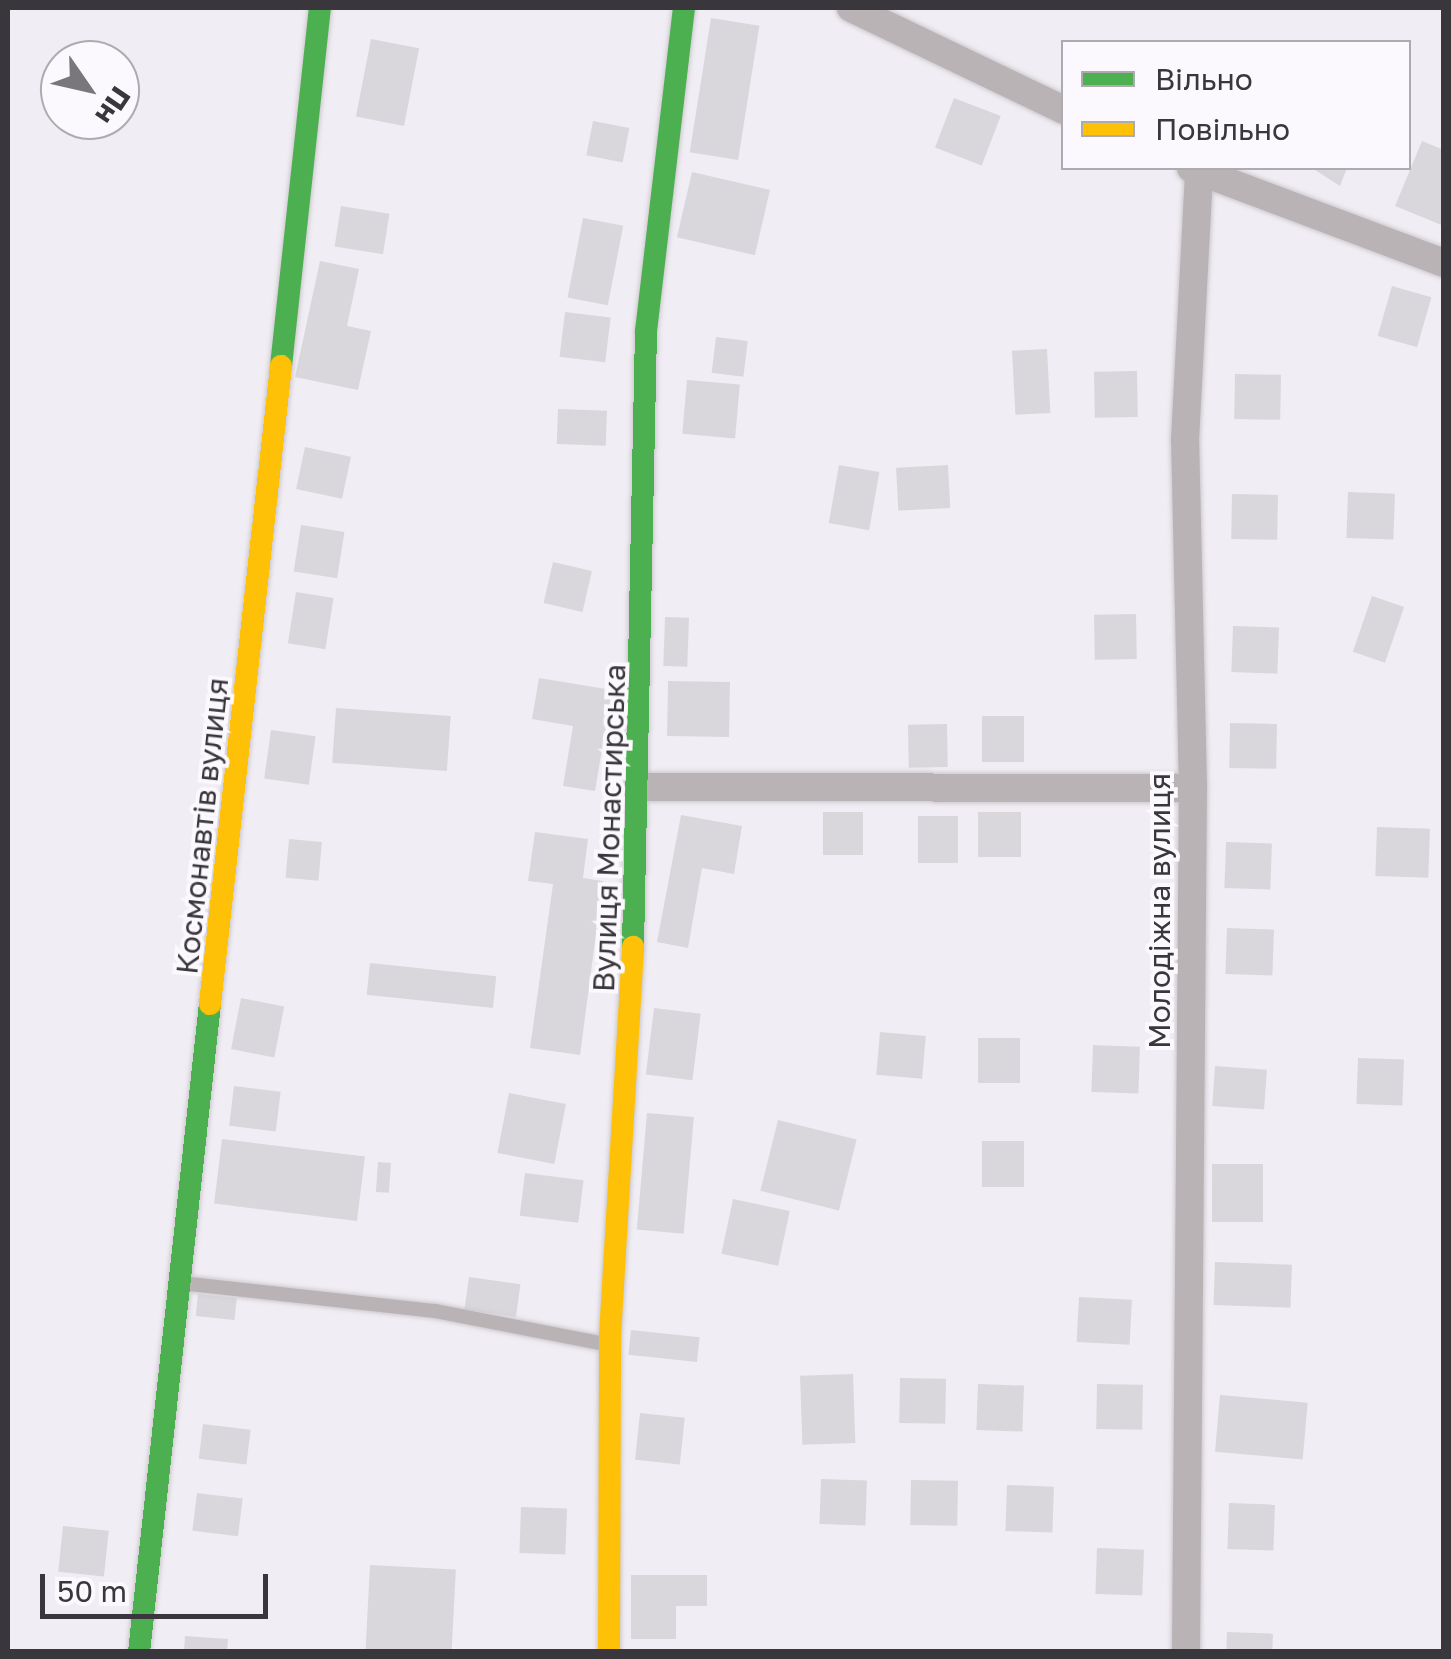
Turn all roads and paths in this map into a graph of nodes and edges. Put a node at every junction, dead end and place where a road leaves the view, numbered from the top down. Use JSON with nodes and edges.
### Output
{"nodes":[{"id":1,"x":320,"y":8,"type":"edge"},
{"id":2,"x":684,"y":8,"type":"edge"},
{"id":3,"x":851,"y":8,"type":"edge"},
{"id":4,"x":1061,"y":109,"type":"edge"},
{"id":5,"x":1195,"y":170,"type":"edge"},
{"id":6,"x":1198,"y":170,"type":"edge"},
{"id":7,"x":1444,"y":263,"type":"edge"},
{"id":8,"x":642,"y":786,"type":"junction"},
{"id":9,"x":1194,"y":788,"type":"junction"},
{"id":10,"x":180,"y":1282,"type":"junction"},
{"id":11,"x":610,"y":1345,"type":"junction"},
{"id":12,"x":138,"y":1652,"type":"edge"},
{"id":13,"x":609,"y":1652,"type":"edge"},
{"id":14,"x":1186,"y":1652,"type":"edge"}],
"edges":[{"from":1,"to":10,"type":"street","name":"Космонавтів вулиця"},
{"from":2,"to":8,"type":"street","name":"Вулиця Монастирська"},
{"from":3,"to":4,"type":"street"},
{"from":5,"to":9,"type":"street","name":"Молодіжна вулиця"},
{"from":6,"to":7,"type":"street"},
{"from":8,"to":9,"type":"street"},
{"from":8,"to":11,"type":"street","name":"Вулиця Монастирська"},
{"from":9,"to":14,"type":"street","name":"Молодіжна вулиця"},
{"from":10,"to":11,"type":"lane"},
{"from":10,"to":12,"type":"street","name":"Космонавтів вулиця"},
{"from":11,"to":13,"type":"street","name":"Вулиця Монастирська"}]}
